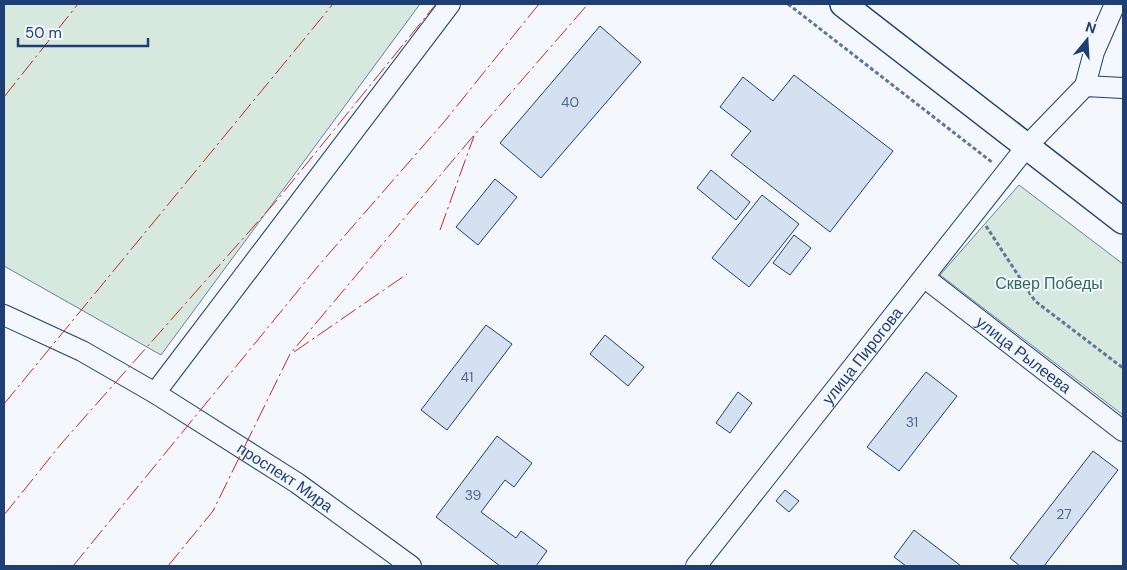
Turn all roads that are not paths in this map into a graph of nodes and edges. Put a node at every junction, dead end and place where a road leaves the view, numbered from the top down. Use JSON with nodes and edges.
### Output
{"nodes":[{"id":1,"x":450,"y":4,"type":"edge"},
{"id":2,"x":843,"y":4,"type":"edge"},
{"id":3,"x":1115,"y":4,"type":"edge"},
{"id":4,"x":1085,"y":86,"type":"junction"},
{"id":5,"x":1123,"y":88,"type":"edge"},
{"id":6,"x":1027,"y":146,"type":"junction"},
{"id":7,"x":1123,"y":221,"type":"edge"},
{"id":8,"x":925,"y":278,"type":"junction"},
{"id":9,"x":4,"y":315,"type":"edge"},
{"id":10,"x":155,"y":393,"type":"junction"},
{"id":11,"x":1123,"y":431,"type":"edge"},
{"id":12,"x":410,"y":566,"type":"edge"},
{"id":13,"x":696,"y":566,"type":"edge"}],
"edges":[{"from":1,"to":10,"type":"street"},
{"from":2,"to":6,"type":"main road"},
{"from":3,"to":4,"type":"street"},
{"from":4,"to":5,"type":"street"},
{"from":4,"to":6,"type":"street","name":"улица Пирогова"},
{"from":6,"to":7,"type":"main road"},
{"from":6,"to":8,"type":"street","name":"улица Пирогова"},
{"from":8,"to":11,"type":"street","name":"улица Рылеева"},
{"from":8,"to":13,"type":"street","name":"улица Пирогова"},
{"from":9,"to":10,"type":"street","name":"проспект Мира"},
{"from":10,"to":12,"type":"street","name":"проспект Мира"}]}
